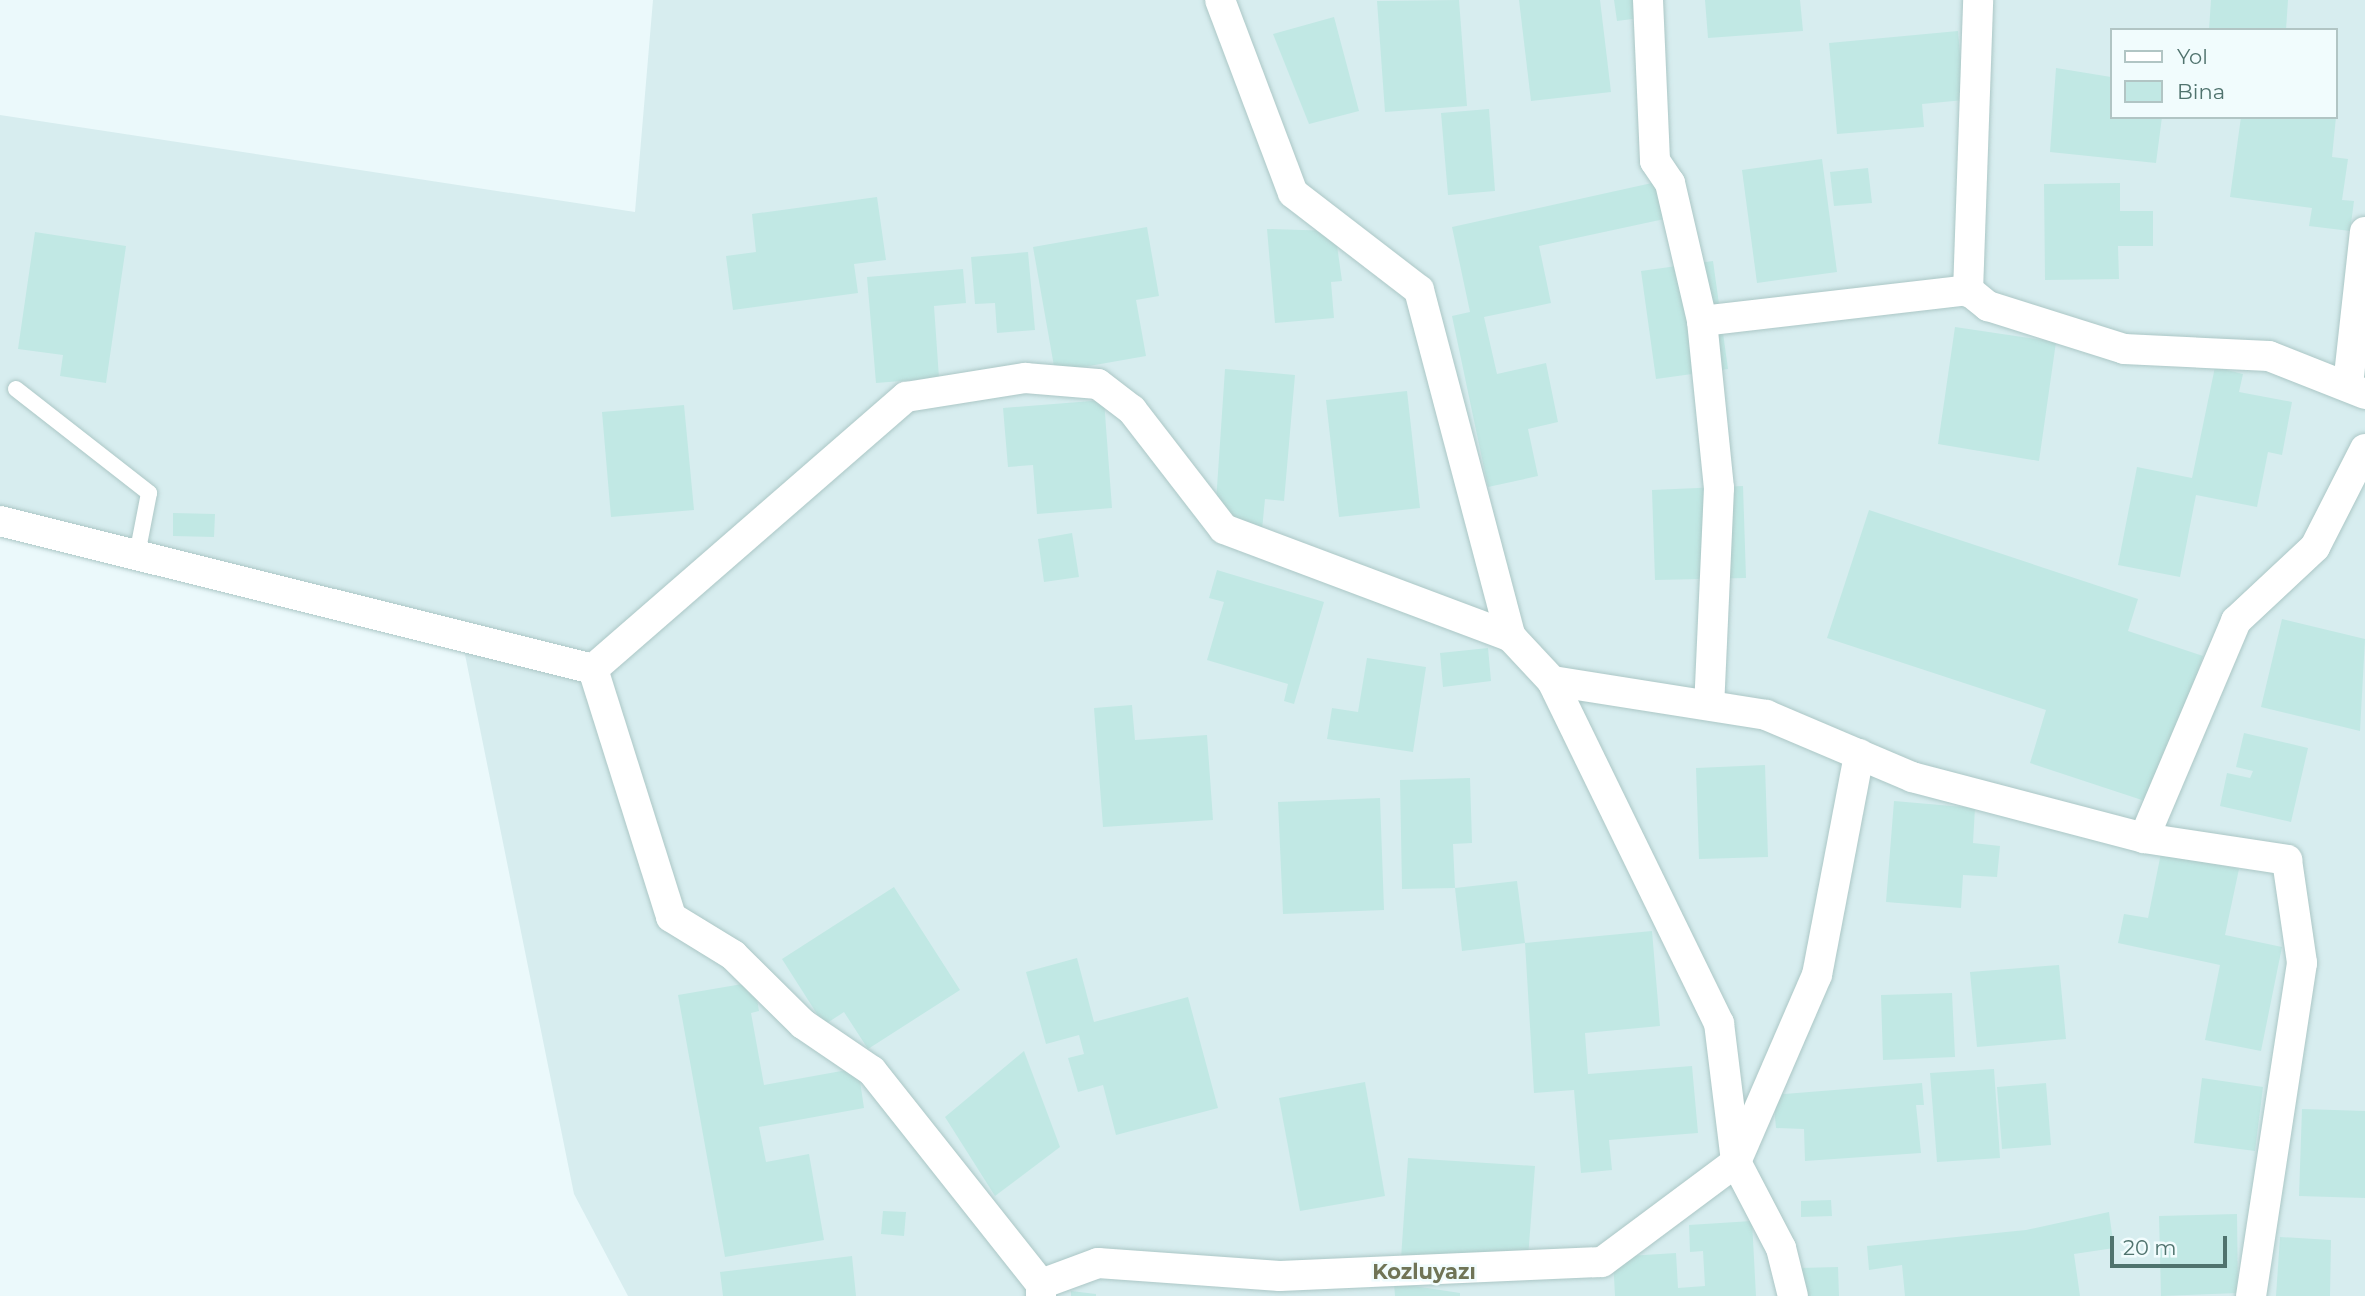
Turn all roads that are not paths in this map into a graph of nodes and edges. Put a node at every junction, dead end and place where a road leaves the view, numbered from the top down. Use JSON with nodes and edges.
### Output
{"nodes":[{"id":1,"x":1220,"y":0,"type":"edge"},
{"id":2,"x":1648,"y":0,"type":"edge"},
{"id":3,"x":1978,"y":0,"type":"edge"},
{"id":4,"x":2365,"y":232,"type":"edge"},
{"id":5,"x":1968,"y":292,"type":"junction"},
{"id":6,"x":1702,"y":321,"type":"junction"},
{"id":7,"x":16,"y":389,"type":"dead end"},
{"id":8,"x":2357,"y":389,"type":"edge"},
{"id":9,"x":2365,"y":449,"type":"edge"},
{"id":10,"x":0,"y":521,"type":"edge"},
{"id":11,"x":136,"y":560,"type":"junction"},
{"id":12,"x":1511,"y":637,"type":"junction"},
{"id":13,"x":593,"y":669,"type":"junction"},
{"id":14,"x":1552,"y":681,"type":"junction"},
{"id":15,"x":1709,"y":705,"type":"junction"},
{"id":16,"x":1859,"y":754,"type":"junction"},
{"id":17,"x":2144,"y":838,"type":"junction"},
{"id":18,"x":1736,"y":1162,"type":"junction"},
{"id":19,"x":1041,"y":1290,"type":"edge"},
{"id":20,"x":1793,"y":1296,"type":"edge"},
{"id":21,"x":2251,"y":1296,"type":"edge"}],
"edges":[{"from":1,"to":12,"type":"street"},
{"from":2,"to":6,"type":"street"},
{"from":3,"to":5,"type":"street"},
{"from":4,"to":8,"type":"street"},
{"from":5,"to":6,"type":"street"},
{"from":5,"to":8,"type":"street"},
{"from":6,"to":15,"type":"street"},
{"from":7,"to":11,"type":"lane"},
{"from":9,"to":17,"type":"street"},
{"from":10,"to":11,"type":"street"},
{"from":11,"to":13,"type":"street"},
{"from":12,"to":13,"type":"street"},
{"from":12,"to":14,"type":"street"},
{"from":13,"to":19,"type":"street"},
{"from":14,"to":15,"type":"street"},
{"from":14,"to":18,"type":"street"},
{"from":15,"to":16,"type":"street"},
{"from":16,"to":17,"type":"street"},
{"from":16,"to":18,"type":"street"},
{"from":17,"to":21,"type":"street"},
{"from":18,"to":19,"type":"street"},
{"from":18,"to":20,"type":"street"}]}
